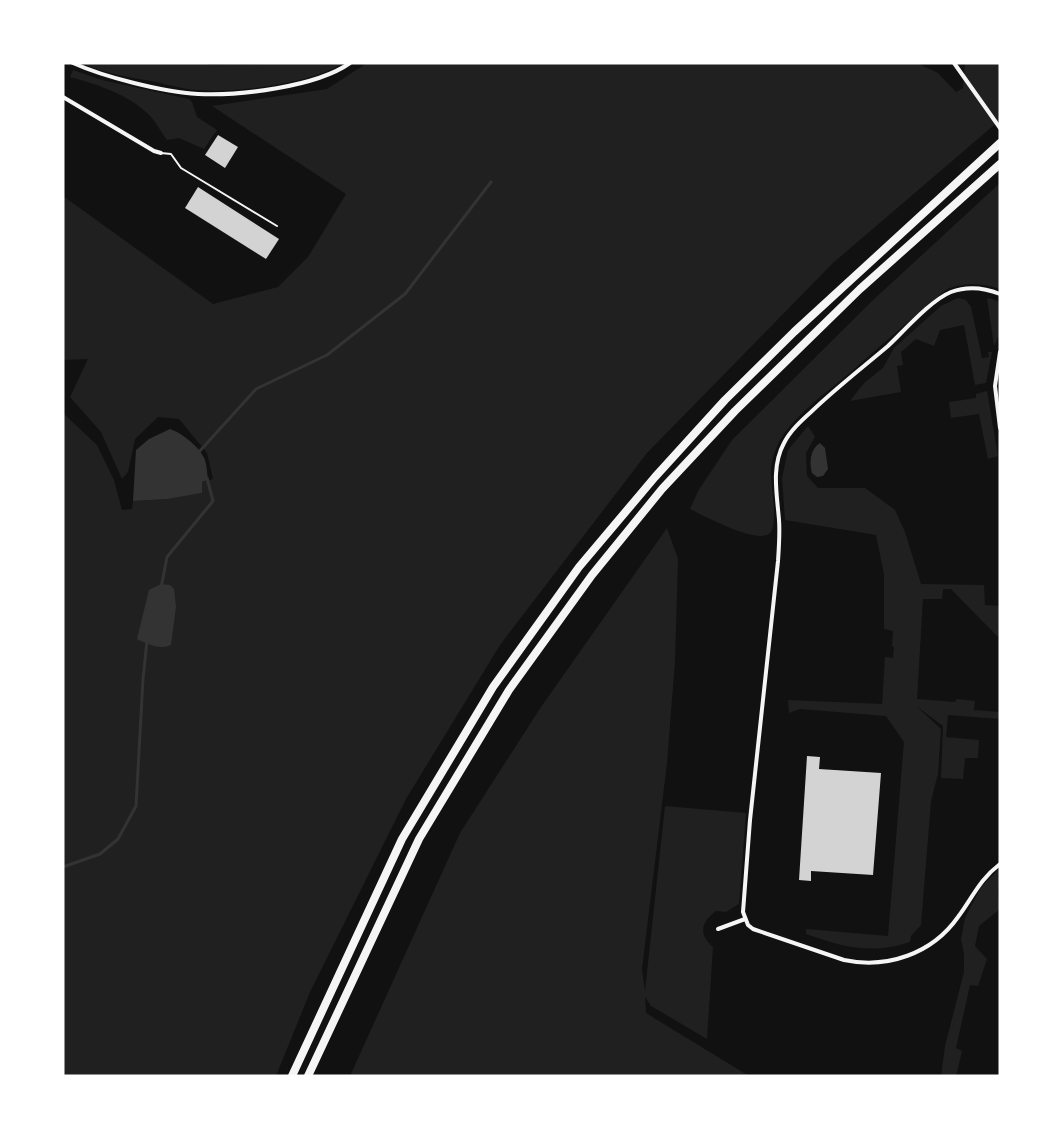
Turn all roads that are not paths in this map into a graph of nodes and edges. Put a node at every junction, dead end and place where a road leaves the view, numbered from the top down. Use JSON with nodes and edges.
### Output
{"nodes":[{"id":1,"x":73,"y":63,"type":"edge"},
{"id":2,"x":350,"y":63,"type":"edge"},
{"id":3,"x":954,"y":63,"type":"edge"},
{"id":4,"x":63,"y":97,"type":"edge"},
{"id":5,"x":1000,"y":128,"type":"edge"},
{"id":6,"x":1000,"y":143,"type":"edge"},
{"id":7,"x":161,"y":153,"type":"joint"},
{"id":8,"x":1000,"y":164,"type":"edge"},
{"id":9,"x":277,"y":226,"type":"dead end"},
{"id":10,"x":1000,"y":294,"type":"edge"},
{"id":11,"x":1000,"y":352,"type":"edge"},
{"id":12,"x":1000,"y":428,"type":"edge"},
{"id":13,"x":1000,"y":864,"type":"edge"},
{"id":14,"x":745,"y":919,"type":"junction"},
{"id":15,"x":718,"y":929,"type":"dead end"},
{"id":16,"x":292,"y":1076,"type":"edge"},
{"id":17,"x":308,"y":1076,"type":"edge"}],
"edges":[{"from":1,"to":2,"type":"street"},
{"from":3,"to":5,"type":"street"},
{"from":4,"to":7,"type":"street"},
{"from":6,"to":16,"type":"highway"},
{"from":7,"to":9,"type":"lane"},
{"from":8,"to":17,"type":"highway"},
{"from":10,"to":14,"type":"street"},
{"from":11,"to":12,"type":"street"},
{"from":13,"to":14,"type":"street"},
{"from":14,"to":15,"type":"street"}]}
